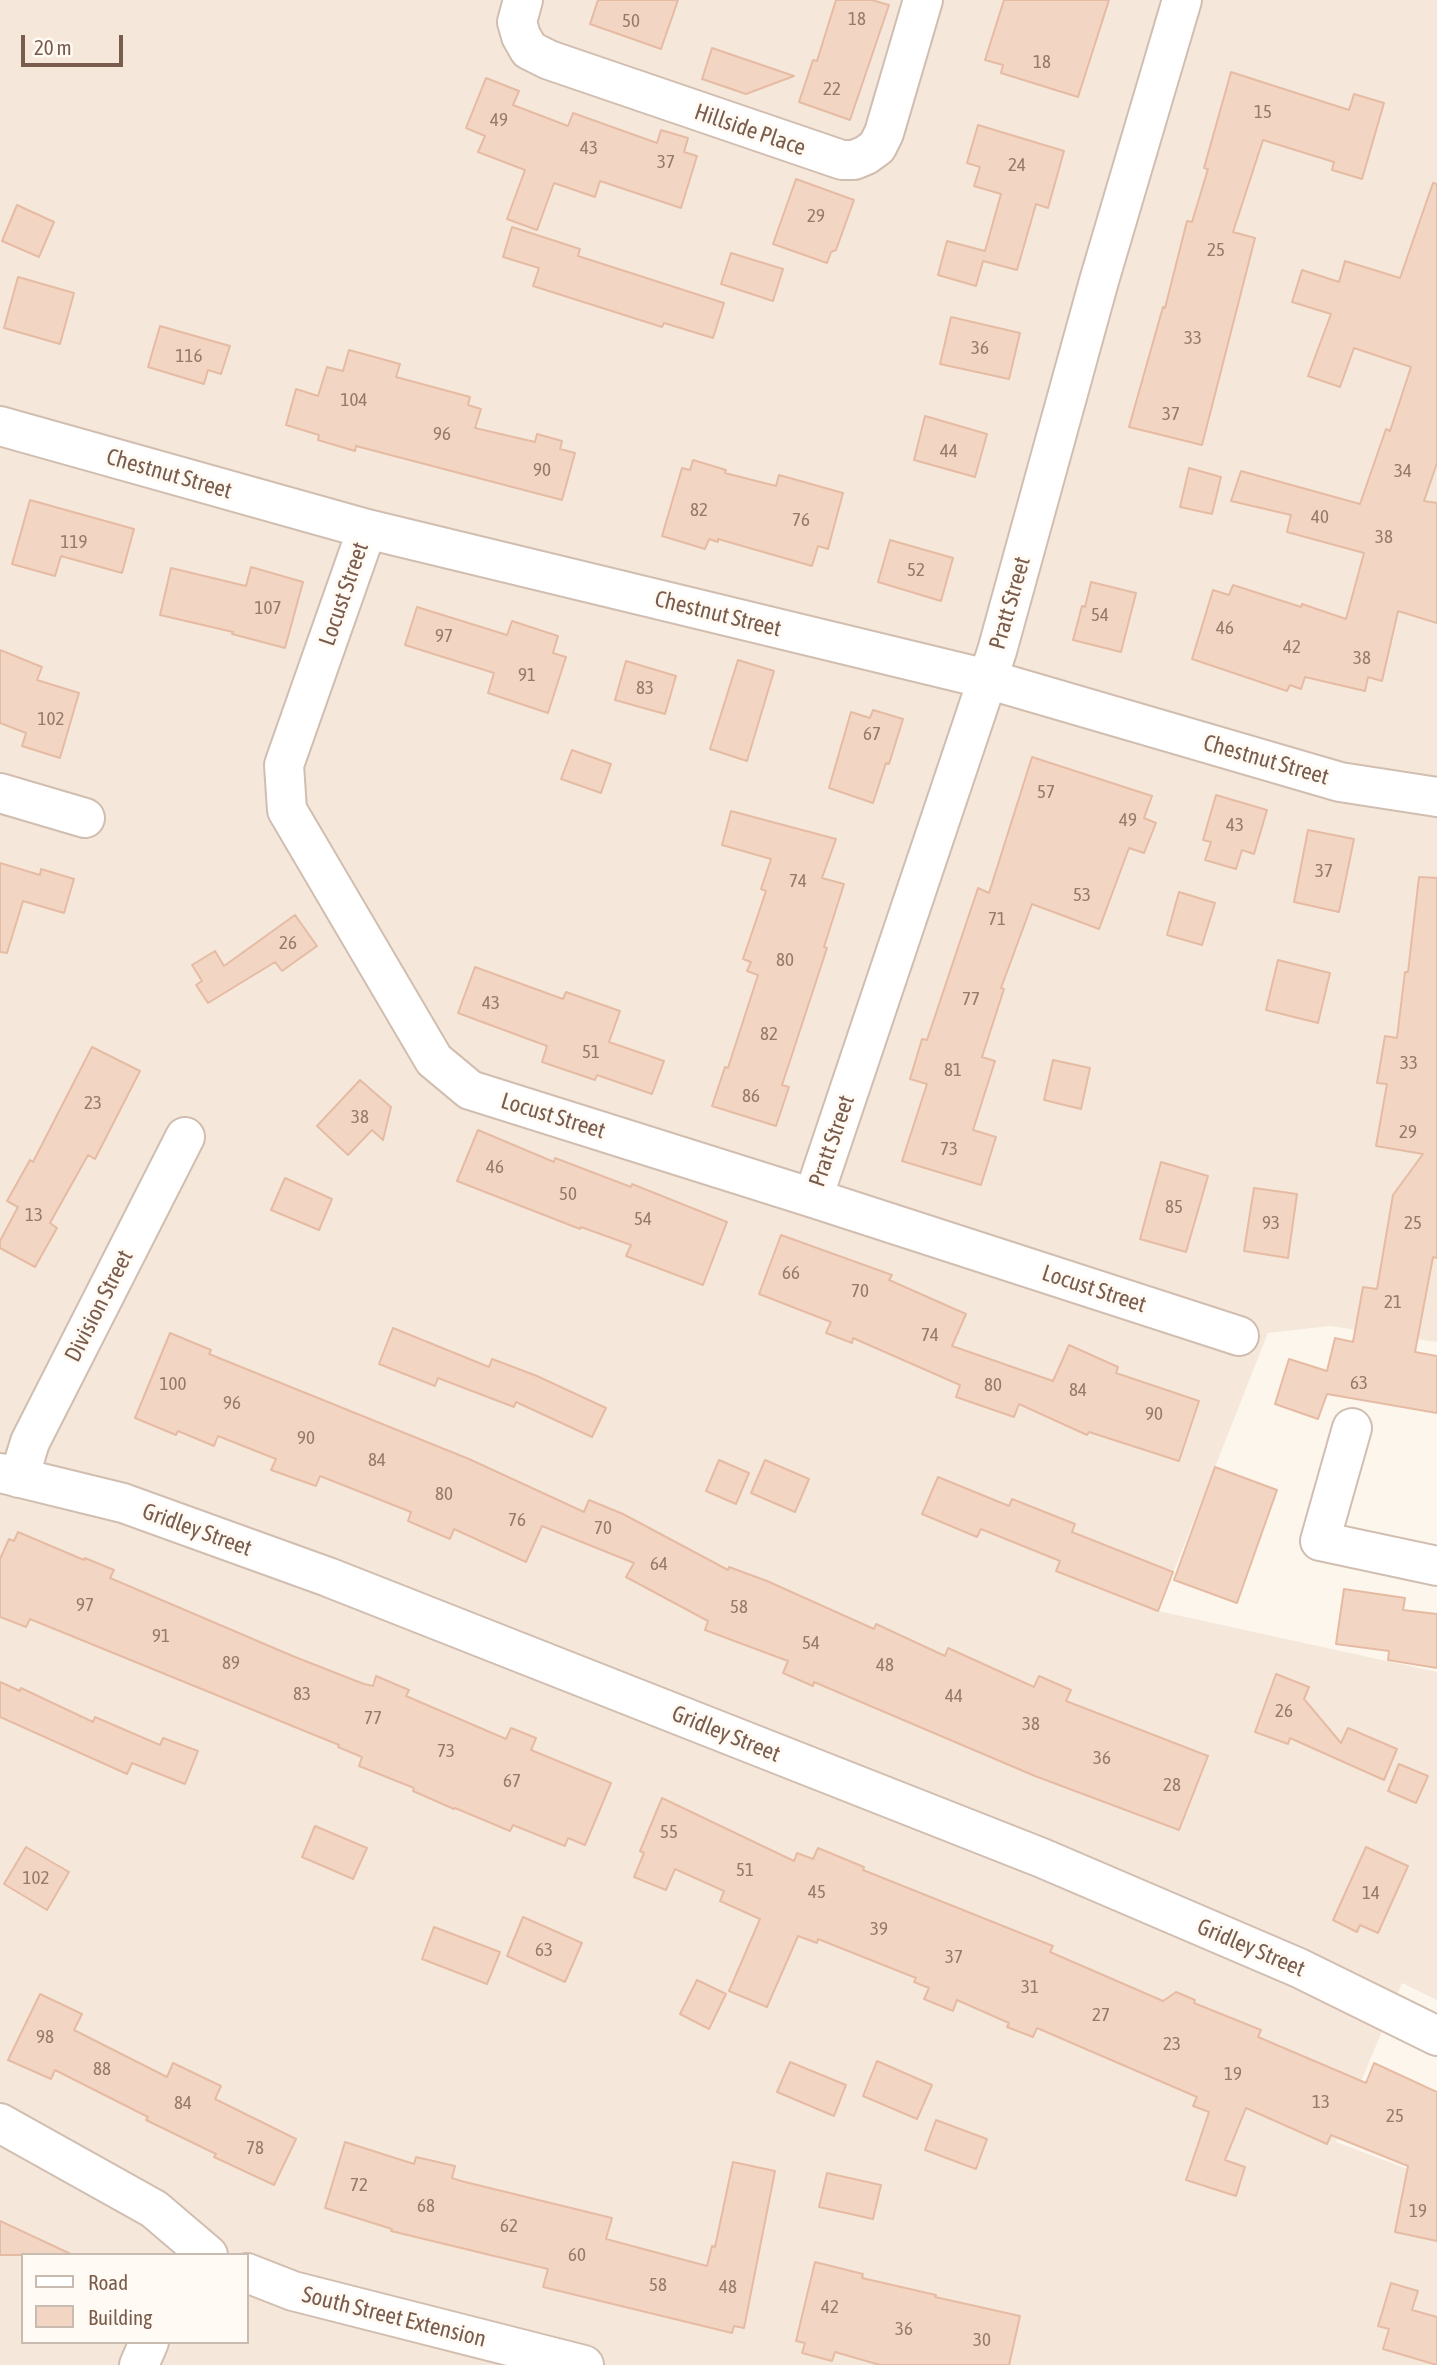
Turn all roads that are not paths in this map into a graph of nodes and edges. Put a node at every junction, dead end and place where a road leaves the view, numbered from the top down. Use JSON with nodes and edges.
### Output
{"nodes":[{"id":1,"x":523,"y":0,"type":"edge"},
{"id":2,"x":923,"y":0,"type":"edge"},
{"id":3,"x":1182,"y":0,"type":"edge"},
{"id":4,"x":0,"y":426,"type":"edge"},
{"id":5,"x":367,"y":529,"type":"junction"},
{"id":6,"x":987,"y":679,"type":"junction"},
{"id":7,"x":0,"y":793,"type":"edge"},
{"id":8,"x":1437,"y":797,"type":"edge"},
{"id":9,"x":85,"y":818,"type":"dead end"},
{"id":10,"x":185,"y":1137,"type":"dead end"},
{"id":11,"x":813,"y":1198,"type":"junction"},
{"id":12,"x":1239,"y":1336,"type":"dead end"},
{"id":13,"x":1352,"y":1428,"type":"dead end"},
{"id":14,"x":10,"y":1476,"type":"edge"},
{"id":15,"x":1437,"y":1566,"type":"edge"},
{"id":16,"x":1437,"y":2036,"type":"edge"},
{"id":17,"x":0,"y":2123,"type":"edge"},
{"id":18,"x":206,"y":2253,"type":"edge"},
{"id":19,"x":248,"y":2273,"type":"edge"},
{"id":20,"x":148,"y":2344,"type":"edge"},
{"id":21,"x":139,"y":2365,"type":"edge"},
{"id":22,"x":584,"y":2365,"type":"edge"}],
"edges":[{"from":1,"to":2,"type":"street","name":"Hillside Place"},
{"from":3,"to":6,"type":"street","name":"Pratt Street"},
{"from":4,"to":5,"type":"street","name":"Chestnut Street"},
{"from":5,"to":6,"type":"street","name":"Chestnut Street"},
{"from":5,"to":11,"type":"street","name":"Locust Street"},
{"from":6,"to":8,"type":"street","name":"Chestnut Street"},
{"from":6,"to":11,"type":"street","name":"Pratt Street"},
{"from":7,"to":9,"type":"street"},
{"from":10,"to":14,"type":"street","name":"Division Street"},
{"from":11,"to":12,"type":"street","name":"Locust Street"},
{"from":13,"to":15,"type":"street"},
{"from":14,"to":16,"type":"street","name":"Gridley Street"},
{"from":17,"to":18,"type":"street"},
{"from":19,"to":22,"type":"street","name":"South Street Extension"},
{"from":20,"to":21,"type":"street"}]}
